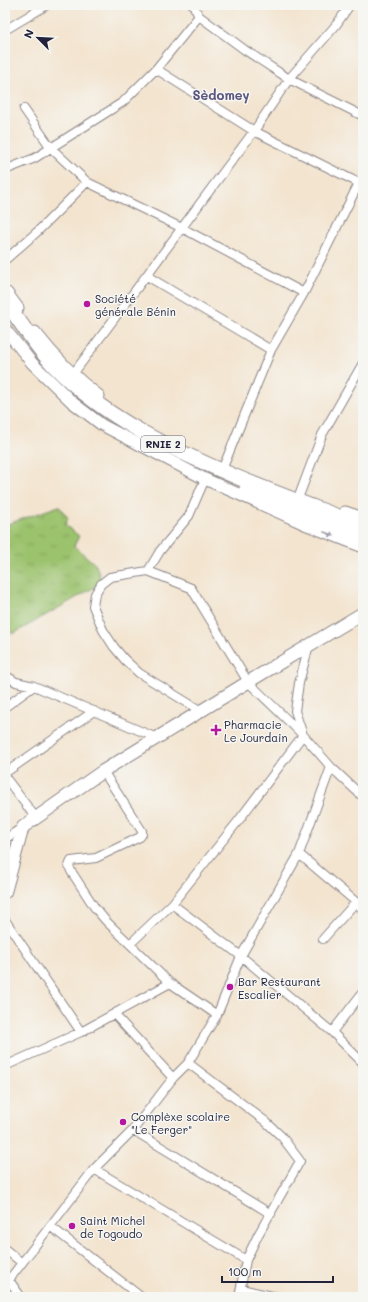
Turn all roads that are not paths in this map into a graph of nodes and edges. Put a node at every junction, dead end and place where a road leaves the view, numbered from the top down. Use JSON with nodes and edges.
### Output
{"nodes":[{"id":1,"x":47,"y":5,"type":"edge"},
{"id":2,"x":193,"y":5,"type":"edge"},
{"id":3,"x":350,"y":5,"type":"edge"},
{"id":4,"x":199,"y":16,"type":"junction"},
{"id":5,"x":5,"y":30,"type":"edge"},
{"id":6,"x":156,"y":69,"type":"junction"},
{"id":7,"x":289,"y":79,"type":"junction"},
{"id":8,"x":24,"y":109,"type":"dead end"},
{"id":9,"x":363,"y":116,"type":"edge"},
{"id":10,"x":254,"y":131,"type":"junction"},
{"id":11,"x":51,"y":148,"type":"junction"},
{"id":12,"x":5,"y":170,"type":"edge"},
{"id":13,"x":87,"y":182,"type":"junction"},
{"id":14,"x":361,"y":182,"type":"edge"},
{"id":15,"x":182,"y":228,"type":"junction"},
{"id":16,"x":5,"y":260,"type":"edge"},
{"id":17,"x":147,"y":276,"type":"junction"},
{"id":18,"x":304,"y":293,"type":"junction"},
{"id":19,"x":6,"y":295,"type":"edge"},
{"id":20,"x":5,"y":316,"type":"edge"},
{"id":21,"x":5,"y":329,"type":"edge"},
{"id":22,"x":271,"y":350,"type":"junction"},
{"id":23,"x":363,"y":363,"type":"edge"},
{"id":24,"x":73,"y":374,"type":"junction"},
{"id":25,"x":224,"y":465,"type":"junction"},
{"id":26,"x":205,"y":479,"type":"junction"},
{"id":27,"x":299,"y":496,"type":"junction"},
{"id":28,"x":363,"y":518,"type":"edge"},
{"id":29,"x":363,"y":526,"type":"edge"},
{"id":30,"x":363,"y":537,"type":"edge"},
{"id":31,"x":363,"y":547,"type":"edge"},
{"id":32,"x":148,"y":571,"type":"junction"},
{"id":33,"x":363,"y":613,"type":"edge"},
{"id":34,"x":309,"y":645,"type":"junction"},
{"id":35,"x":5,"y":676,"type":"edge"},
{"id":36,"x":248,"y":682,"type":"junction"},
{"id":37,"x":34,"y":686,"type":"junction"},
{"id":38,"x":5,"y":707,"type":"edge"},
{"id":39,"x":94,"y":710,"type":"junction"},
{"id":40,"x":201,"y":711,"type":"junction"},
{"id":41,"x":303,"y":735,"type":"junction"},
{"id":42,"x":158,"y":738,"type":"junction"},
{"id":43,"x":331,"y":767,"type":"junction"},
{"id":44,"x":103,"y":771,"type":"junction"},
{"id":45,"x":5,"y":773,"type":"edge"},
{"id":46,"x":5,"y":777,"type":"edge"},
{"id":47,"x":363,"y":797,"type":"edge"},
{"id":48,"x":36,"y":818,"type":"junction"},
{"id":49,"x":23,"y":827,"type":"junction"},
{"id":50,"x":5,"y":839,"type":"edge"},
{"id":51,"x":299,"y":854,"type":"junction"},
{"id":52,"x":5,"y":892,"type":"edge"},
{"id":53,"x":356,"y":902,"type":"junction"},
{"id":54,"x":172,"y":904,"type":"junction"},
{"id":55,"x":363,"y":910,"type":"edge"},
{"id":56,"x":5,"y":920,"type":"edge"},
{"id":57,"x":323,"y":939,"type":"dead end"},
{"id":58,"x":130,"y":944,"type":"junction"},
{"id":59,"x":241,"y":956,"type":"junction"},
{"id":60,"x":170,"y":983,"type":"junction"},
{"id":61,"x":363,"y":992,"type":"edge"},
{"id":62,"x":114,"y":1014,"type":"junction"},
{"id":63,"x":217,"y":1016,"type":"junction"},
{"id":64,"x":81,"y":1032,"type":"junction"},
{"id":65,"x":332,"y":1032,"type":"junction"},
{"id":66,"x":188,"y":1063,"type":"junction"},
{"id":67,"x":363,"y":1063,"type":"edge"},
{"id":68,"x":5,"y":1066,"type":"edge"},
{"id":69,"x":173,"y":1078,"type":"junction"},
{"id":70,"x":133,"y":1130,"type":"junction"},
{"id":71,"x":94,"y":1169,"type":"junction"},
{"id":72,"x":271,"y":1214,"type":"junction"},
{"id":73,"x":50,"y":1226,"type":"junction"},
{"id":74,"x":5,"y":1249,"type":"edge"},
{"id":75,"x":246,"y":1260,"type":"junction"},
{"id":76,"x":22,"y":1263,"type":"junction"},
{"id":77,"x":7,"y":1282,"type":"edge"},
{"id":78,"x":240,"y":1293,"type":"edge"},
{"id":79,"x":136,"y":1296,"type":"edge"},
{"id":80,"x":21,"y":1297,"type":"edge"},
{"id":81,"x":277,"y":1297,"type":"edge"}],
"edges":[{"from":1,"to":5,"type":"street"},
{"from":2,"to":4,"type":"street"},
{"from":3,"to":7,"type":"street"},
{"from":4,"to":6,"type":"street"},
{"from":4,"to":7,"type":"street"},
{"from":6,"to":10,"type":"street"},
{"from":6,"to":11,"type":"street"},
{"from":7,"to":9,"type":"street"},
{"from":7,"to":10,"type":"street"},
{"from":8,"to":11,"type":"street"},
{"from":10,"to":14,"type":"street"},
{"from":10,"to":15,"type":"street"},
{"from":11,"to":12,"type":"street"},
{"from":11,"to":13,"type":"street"},
{"from":13,"to":15,"type":"street"},
{"from":13,"to":16,"type":"street"},
{"from":14,"to":18,"type":"street"},
{"from":15,"to":17,"type":"street"},
{"from":15,"to":18,"type":"street"},
{"from":17,"to":22,"type":"street"},
{"from":17,"to":24,"type":"street"},
{"from":18,"to":22,"type":"street"},
{"from":19,"to":24,"type":"street"},
{"from":19,"to":29,"type":"highway","name":"RNIE 2","number":"RNIE 2"},
{"from":20,"to":30,"type":"highway","name":"RNIE 2","number":"RNIE 2"},
{"from":21,"to":26,"type":"street"},
{"from":22,"to":25,"type":"street"},
{"from":23,"to":27,"type":"street"},
{"from":24,"to":25,"type":"street"},
{"from":25,"to":27,"type":"street"},
{"from":26,"to":31,"type":"street","one_way":true},
{"from":26,"to":32,"type":"street"},
{"from":27,"to":28,"type":"street"},
{"from":32,"to":36,"type":"street"},
{"from":32,"to":40,"type":"street"},
{"from":33,"to":34,"type":"main road"},
{"from":34,"to":36,"type":"main road"},
{"from":34,"to":41,"type":"street"},
{"from":35,"to":37,"type":"street"},
{"from":36,"to":40,"type":"main road"},
{"from":36,"to":41,"type":"street"},
{"from":37,"to":38,"type":"street"},
{"from":37,"to":39,"type":"street"},
{"from":39,"to":42,"type":"street"},
{"from":39,"to":45,"type":"street"},
{"from":40,"to":42,"type":"main road"},
{"from":41,"to":43,"type":"street"},
{"from":41,"to":54,"type":"street"},
{"from":42,"to":44,"type":"main road"},
{"from":43,"to":47,"type":"street"},
{"from":43,"to":51,"type":"street"},
{"from":44,"to":48,"type":"main road"},
{"from":44,"to":58,"type":"street"},
{"from":46,"to":48,"type":"street"},
{"from":48,"to":49,"type":"main road"},
{"from":49,"to":50,"type":"street"},
{"from":49,"to":52,"type":"main road"},
{"from":51,"to":53,"type":"street"},
{"from":51,"to":59,"type":"street"},
{"from":53,"to":55,"type":"street"},
{"from":53,"to":57,"type":"street"},
{"from":54,"to":58,"type":"street"},
{"from":54,"to":59,"type":"street"},
{"from":56,"to":64,"type":"street"},
{"from":58,"to":60,"type":"street"},
{"from":59,"to":63,"type":"street"},
{"from":59,"to":65,"type":"street"},
{"from":60,"to":62,"type":"street"},
{"from":60,"to":63,"type":"street"},
{"from":61,"to":65,"type":"street"},
{"from":62,"to":64,"type":"street"},
{"from":62,"to":69,"type":"street"},
{"from":63,"to":66,"type":"street"},
{"from":64,"to":68,"type":"street"},
{"from":65,"to":67,"type":"street"},
{"from":66,"to":69,"type":"street"},
{"from":66,"to":72,"type":"street"},
{"from":69,"to":70,"type":"street"},
{"from":70,"to":71,"type":"street"},
{"from":70,"to":72,"type":"street"},
{"from":71,"to":73,"type":"street"},
{"from":71,"to":75,"type":"street"},
{"from":72,"to":75,"type":"street"},
{"from":73,"to":76,"type":"street"},
{"from":73,"to":79,"type":"street"},
{"from":74,"to":76,"type":"street"},
{"from":75,"to":78,"type":"street"},
{"from":76,"to":77,"type":"street"},
{"from":77,"to":80,"type":"street"},
{"from":78,"to":81,"type":"street"}]}
